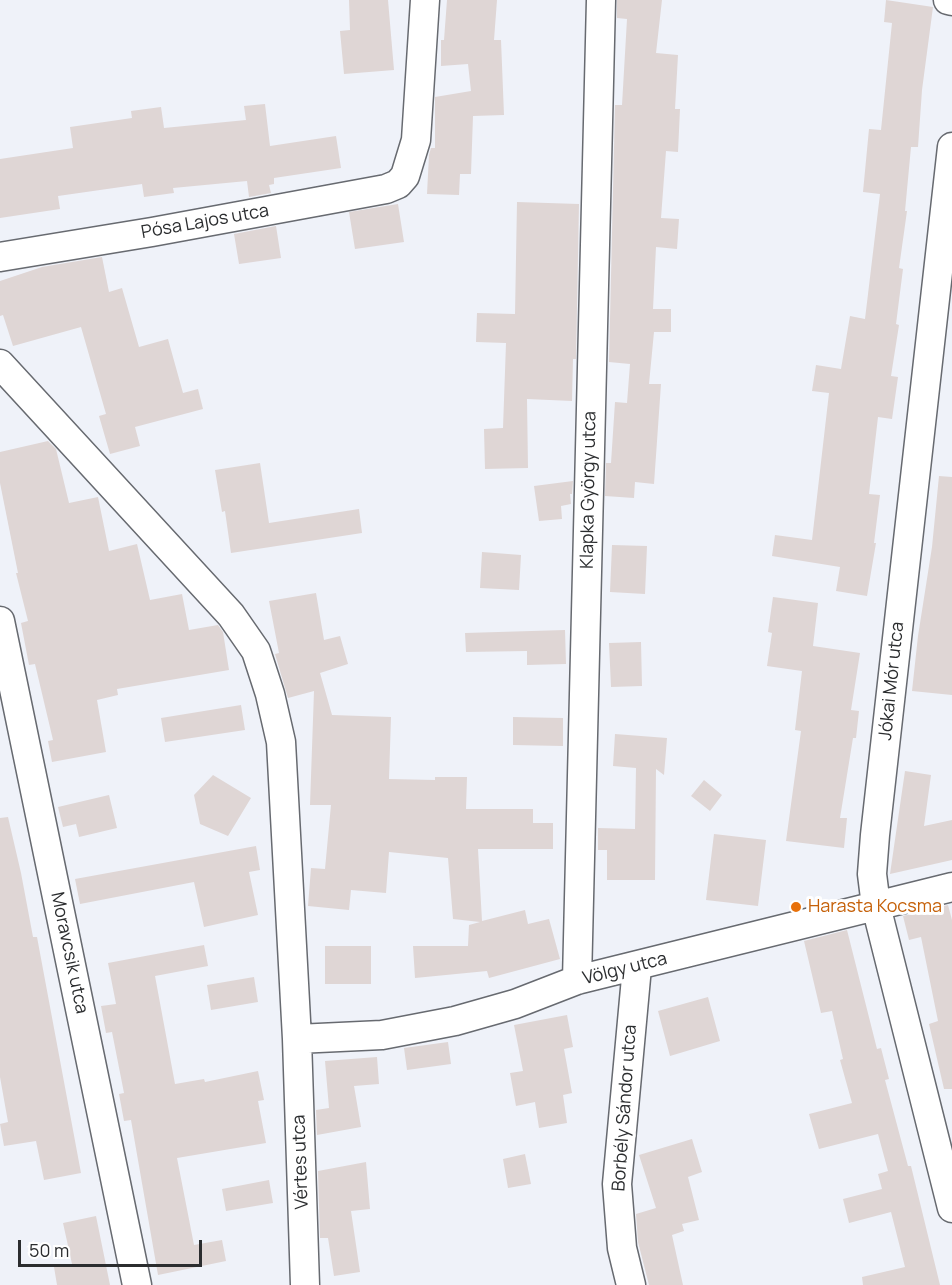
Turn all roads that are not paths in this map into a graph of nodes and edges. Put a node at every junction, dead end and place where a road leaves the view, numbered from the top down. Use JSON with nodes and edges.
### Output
{"nodes":[{"id":1,"x":425,"y":0,"type":"edge"},
{"id":2,"x":601,"y":0,"type":"edge"},
{"id":3,"x":952,"y":147,"type":"edge"},
{"id":4,"x":0,"y":257,"type":"edge"},
{"id":5,"x":0,"y":364,"type":"edge"},
{"id":6,"x":0,"y":621,"type":"edge"},
{"id":7,"x":952,"y":887,"type":"edge"},
{"id":8,"x":876,"y":906,"type":"junction"},
{"id":9,"x":637,"y":967,"type":"junction"},
{"id":10,"x":577,"y":980,"type":"junction"},
{"id":11,"x":297,"y":1039,"type":"junction"},
{"id":12,"x":952,"y":1208,"type":"edge"},
{"id":13,"x":137,"y":1285,"type":"edge"},
{"id":14,"x":305,"y":1285,"type":"edge"},
{"id":15,"x":631,"y":1285,"type":"edge"}],
"edges":[{"from":1,"to":4,"type":"street","name":"Pósa Lajos utca"},
{"from":2,"to":10,"type":"street","name":"Klapka György utca"},
{"from":3,"to":8,"type":"street","name":"Jókai Mór utca"},
{"from":5,"to":11,"type":"street","name":"Vértes utca"},
{"from":6,"to":13,"type":"street","name":"Moravcsik utca"},
{"from":7,"to":8,"type":"street","name":"Völgy utca"},
{"from":8,"to":9,"type":"street","name":"Völgy utca"},
{"from":8,"to":12,"type":"street","name":"Jókai Mór utca"},
{"from":9,"to":10,"type":"street","name":"Völgy utca"},
{"from":9,"to":15,"type":"street","name":"Borbély Sándor utca"},
{"from":10,"to":11,"type":"street","name":"Völgy utca"},
{"from":11,"to":14,"type":"street","name":"Vértes utca"}]}
